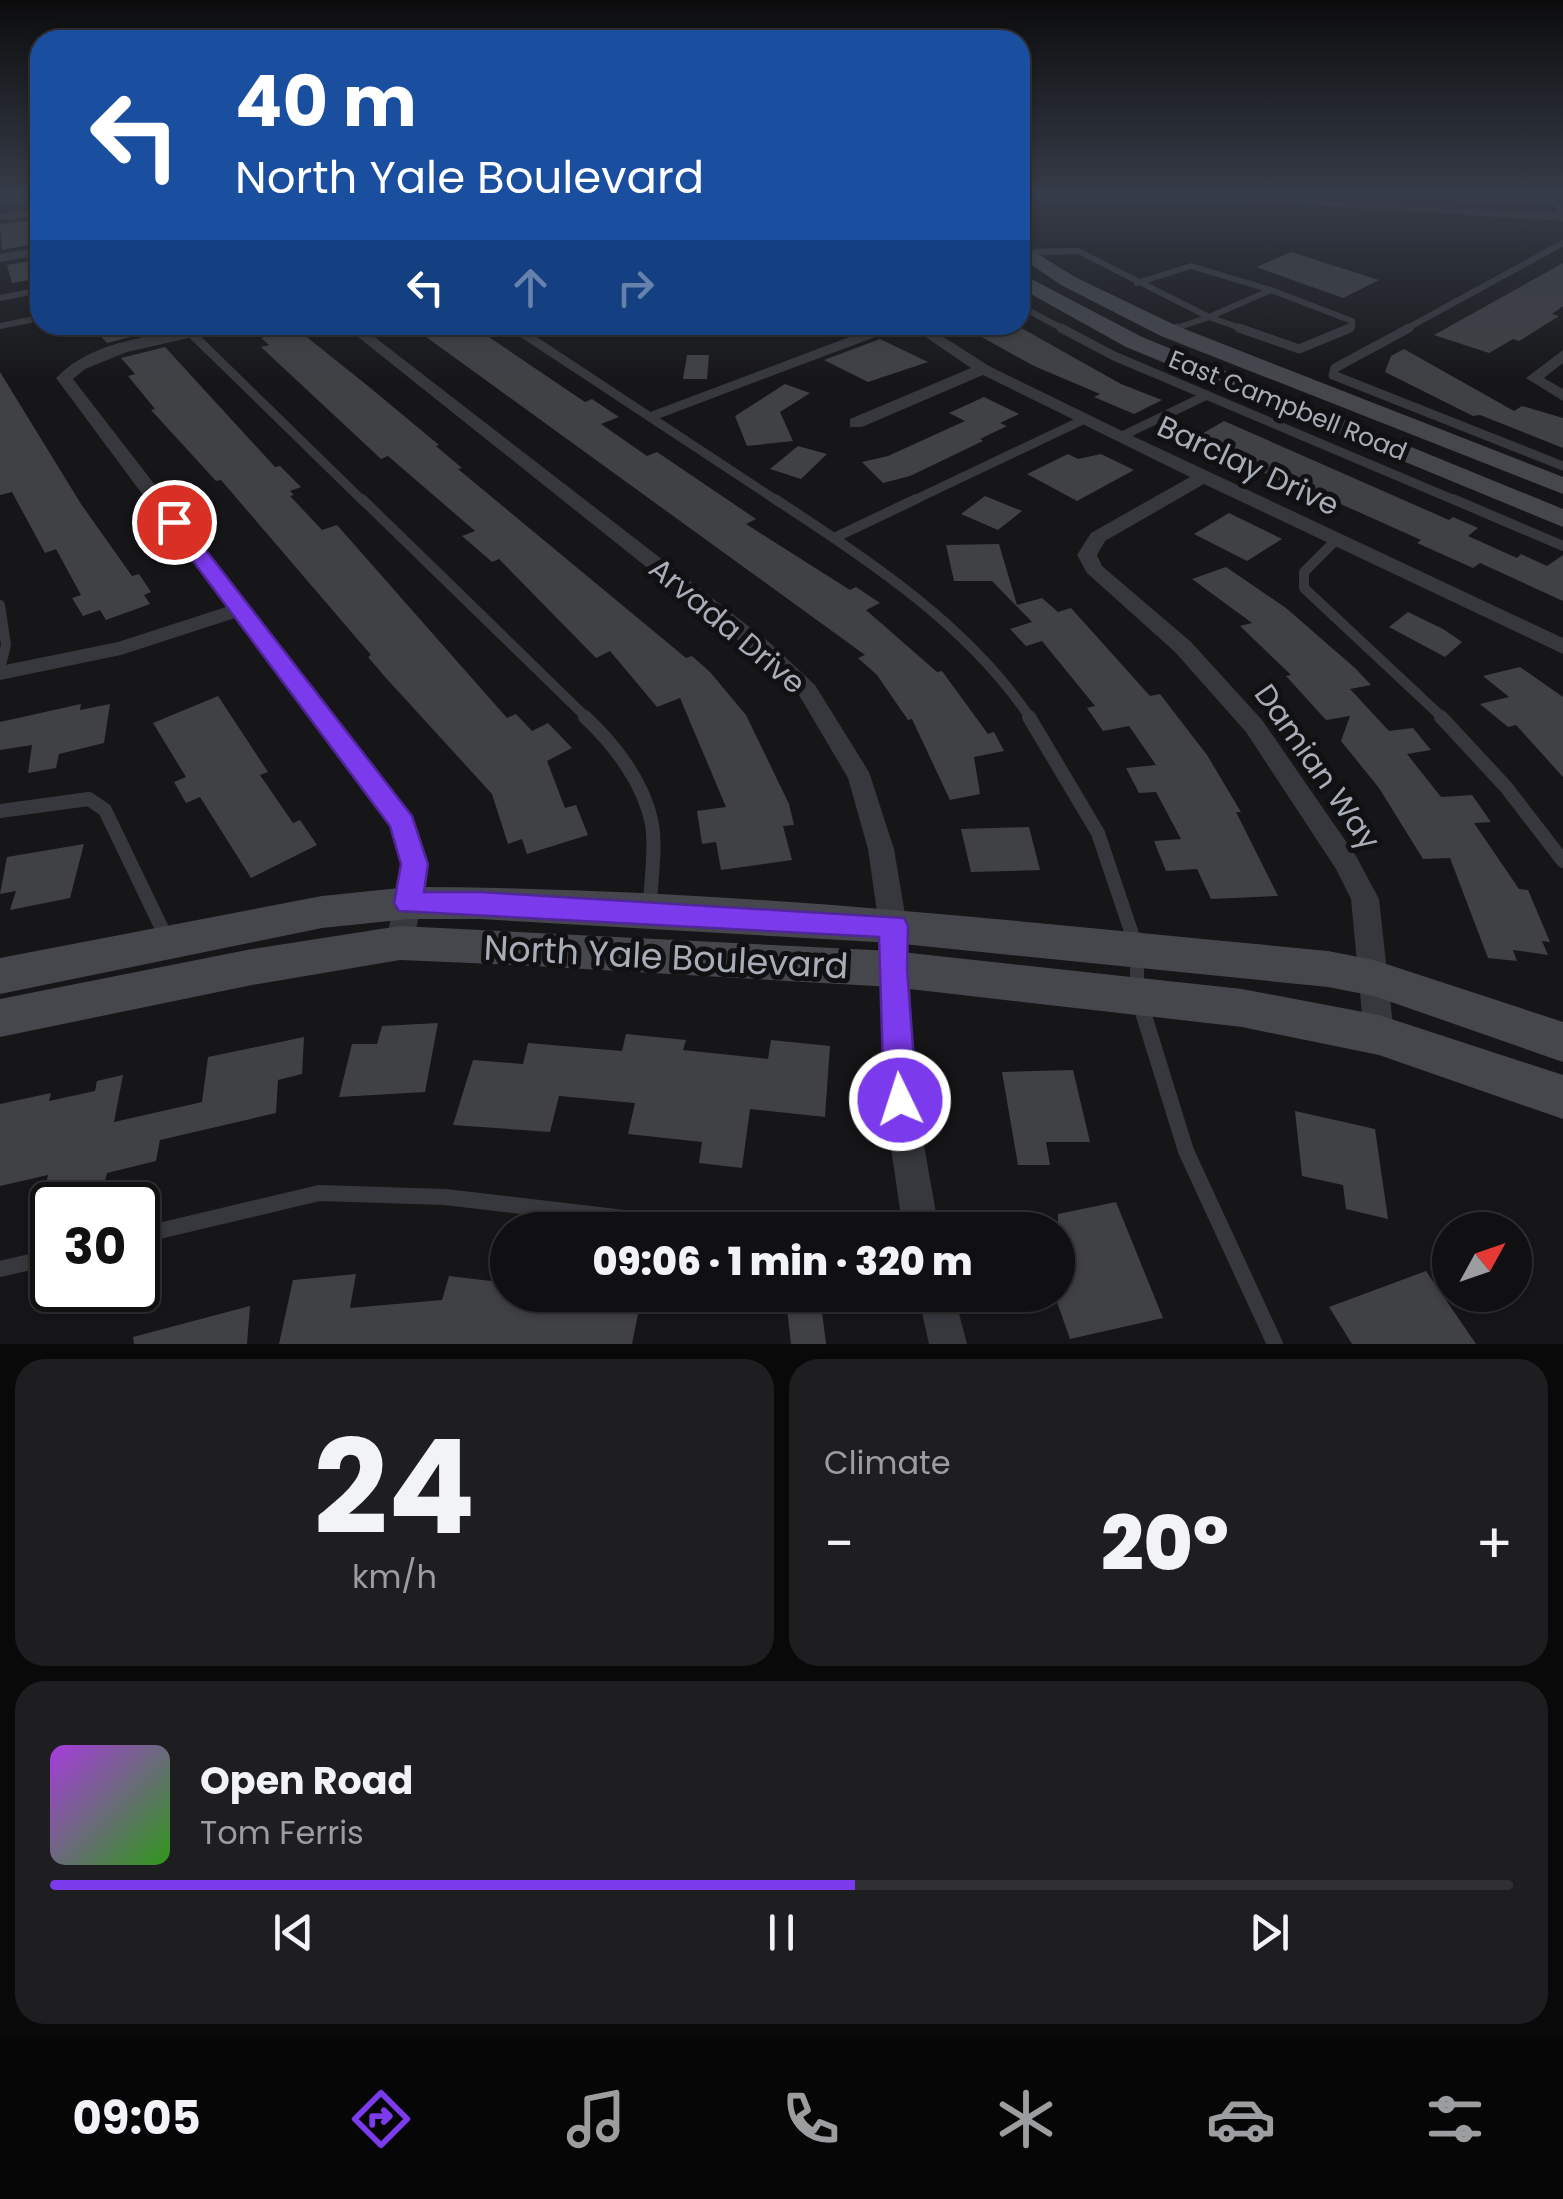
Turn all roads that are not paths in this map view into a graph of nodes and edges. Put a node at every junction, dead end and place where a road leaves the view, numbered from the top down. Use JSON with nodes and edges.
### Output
{"nodes":[{"id":1,"x":1031,"y":257,"type":"edge"},
{"id":2,"x":1085,"y":257,"type":"edge"},
{"id":3,"x":1538,"y":257,"type":"edge"},
{"id":4,"x":1137,"y":283,"type":"junction"},
{"id":5,"x":1030,"y":284,"type":"edge"},
{"id":6,"x":1270,"y":290,"type":"junction"},
{"id":7,"x":30,"y":292,"type":"edge"},
{"id":8,"x":0,"y":298,"type":"edge"},
{"id":9,"x":1030,"y":312,"type":"edge"},
{"id":10,"x":1209,"y":317,"type":"junction"},
{"id":11,"x":30,"y":320,"type":"edge"},
{"id":12,"x":0,"y":326,"type":"edge"},
{"id":13,"x":1169,"y":330,"type":"junction"},
{"id":14,"x":193,"y":335,"type":"joint"},
{"id":15,"x":363,"y":335,"type":"edge"},
{"id":16,"x":526,"y":335,"type":"edge"},
{"id":17,"x":867,"y":335,"type":"edge"},
{"id":18,"x":930,"y":335,"type":"edge"},
{"id":19,"x":1134,"y":342,"type":"junction"},
{"id":20,"x":1563,"y":355,"type":"edge"},
{"id":21,"x":983,"y":368,"type":"junction"},
{"id":22,"x":1207,"y":395,"type":"junction"},
{"id":23,"x":1563,"y":396,"type":"edge"},
{"id":24,"x":650,"y":417,"type":"junction"},
{"id":25,"x":1085,"y":419,"type":"junction"},
{"id":26,"x":856,"y":423,"type":"dead end"},
{"id":27,"x":1120,"y":437,"type":"junction"},
{"id":28,"x":1563,"y":466,"type":"edge"},
{"id":29,"x":1204,"y":476,"type":"junction"},
{"id":30,"x":1563,"y":486,"type":"edge"},
{"id":31,"x":1563,"y":519,"type":"edge"},
{"id":32,"x":834,"y":538,"type":"junction"},
{"id":33,"x":1337,"y":539,"type":"junction"},
{"id":34,"x":1563,"y":546,"type":"edge"},
{"id":35,"x":0,"y":606,"type":"edge"},
{"id":36,"x":240,"y":609,"type":"junction"},
{"id":37,"x":1563,"y":647,"type":"edge"},
{"id":38,"x":0,"y":671,"type":"edge"},
{"id":39,"x":0,"y":812,"type":"edge"},
{"id":40,"x":1563,"y":861,"type":"edge"},
{"id":41,"x":650,"y":912,"type":"junction"},
{"id":42,"x":404,"y":923,"type":"junction"},
{"id":43,"x":168,"y":942,"type":"junction"},
{"id":44,"x":893,"y":948,"type":"junction"},
{"id":45,"x":1136,"y":949,"type":"junction"},
{"id":46,"x":0,"y":976,"type":"edge"},
{"id":47,"x":1374,"y":978,"type":"junction"},
{"id":48,"x":1137,"y":997,"type":"junction"},
{"id":49,"x":0,"y":1018,"type":"edge"},
{"id":50,"x":1379,"y":1035,"type":"junction"},
{"id":51,"x":1563,"y":1042,"type":"edge"},
{"id":52,"x":1563,"y":1097,"type":"edge"},
{"id":53,"x":578,"y":1212,"type":"edge"},
{"id":54,"x":918,"y":1212,"type":"edge"},
{"id":55,"x":160,"y":1231,"type":"edge"},
{"id":56,"x":30,"y":1262,"type":"edge"},
{"id":57,"x":0,"y":1269,"type":"edge"},
{"id":58,"x":940,"y":1312,"type":"edge"},
{"id":59,"x":948,"y":1344,"type":"edge"},
{"id":60,"x":1275,"y":1344,"type":"edge"}],
"edges":[{"from":1,"to":13,"type":"street","name":"East Campbell Road"},
{"from":2,"to":4,"type":"lane"},
{"from":3,"to":28,"type":"lane"},
{"from":4,"to":6,"type":"lane"},
{"from":4,"to":10,"type":"lane"},
{"from":5,"to":19,"type":"street","name":"East Campbell Road"},
{"from":6,"to":10,"type":"lane"},
{"from":6,"to":10,"type":"lane"},
{"from":7,"to":8,"type":"lane"},
{"from":9,"to":22,"type":"lane"},
{"from":10,"to":13,"type":"lane"},
{"from":11,"to":12,"type":"lane"},
{"from":13,"to":19,"type":"street"},
{"from":13,"to":30,"type":"street","name":"East Campbell Road"},
{"from":14,"to":36,"type":"street"},
{"from":14,"to":41,"type":"lane"},
{"from":15,"to":44,"type":"street","name":"Arvada Drive"},
{"from":16,"to":24,"type":"lane"},
{"from":17,"to":24,"type":"lane"},
{"from":18,"to":21,"type":"street","name":"Barclay Drive"},
{"from":19,"to":31,"type":"street","name":"East Campbell Road"},
{"from":20,"to":23,"type":"street"},
{"from":21,"to":25,"type":"street","name":"Barclay Drive"},
{"from":21,"to":26,"type":"street"},
{"from":22,"to":27,"type":"lane"},
{"from":22,"to":34,"type":"lane"},
{"from":24,"to":32,"type":"lane"},
{"from":25,"to":27,"type":"street","name":"Barclay Drive"},
{"from":25,"to":32,"type":"lane"},
{"from":27,"to":29,"type":"street","name":"Barclay Drive"},
{"from":29,"to":33,"type":"street","name":"Barclay Drive"},
{"from":29,"to":47,"type":"street","name":"Damian Way"},
{"from":32,"to":45,"type":"lane"},
{"from":33,"to":37,"type":"street","name":"Barclay Drive"},
{"from":33,"to":40,"type":"lane"},
{"from":35,"to":38,"type":"lane"},
{"from":36,"to":38,"type":"street"},
{"from":36,"to":42,"type":"street"},
{"from":39,"to":43,"type":"lane"},
{"from":41,"to":42,"type":"street","name":"North Yale Boulevard"},
{"from":41,"to":44,"type":"street","name":"North Yale Boulevard"},
{"from":42,"to":43,"type":"street","name":"North Yale Boulevard"},
{"from":42,"to":44,"type":"street","name":"North Yale Boulevard"},
{"from":42,"to":49,"type":"street","name":"North Yale Boulevard"},
{"from":43,"to":46,"type":"street","name":"North Yale Boulevard"},
{"from":44,"to":45,"type":"street","name":"North Yale Boulevard"},
{"from":44,"to":48,"type":"street","name":"North Yale Boulevard"},
{"from":44,"to":54,"type":"street","name":"Arvada Drive"},
{"from":45,"to":47,"type":"street","name":"North Yale Boulevard"},
{"from":45,"to":48,"type":"lane"},
{"from":47,"to":50,"type":"street","name":"Damian Way"},
{"from":47,"to":51,"type":"street","name":"North Yale Boulevard"},
{"from":48,"to":50,"type":"street","name":"North Yale Boulevard"},
{"from":48,"to":60,"type":"lane"},
{"from":50,"to":52,"type":"street","name":"North Yale Boulevard"},
{"from":53,"to":55,"type":"lane"},
{"from":56,"to":57,"type":"lane"},
{"from":58,"to":59,"type":"street"}]}
